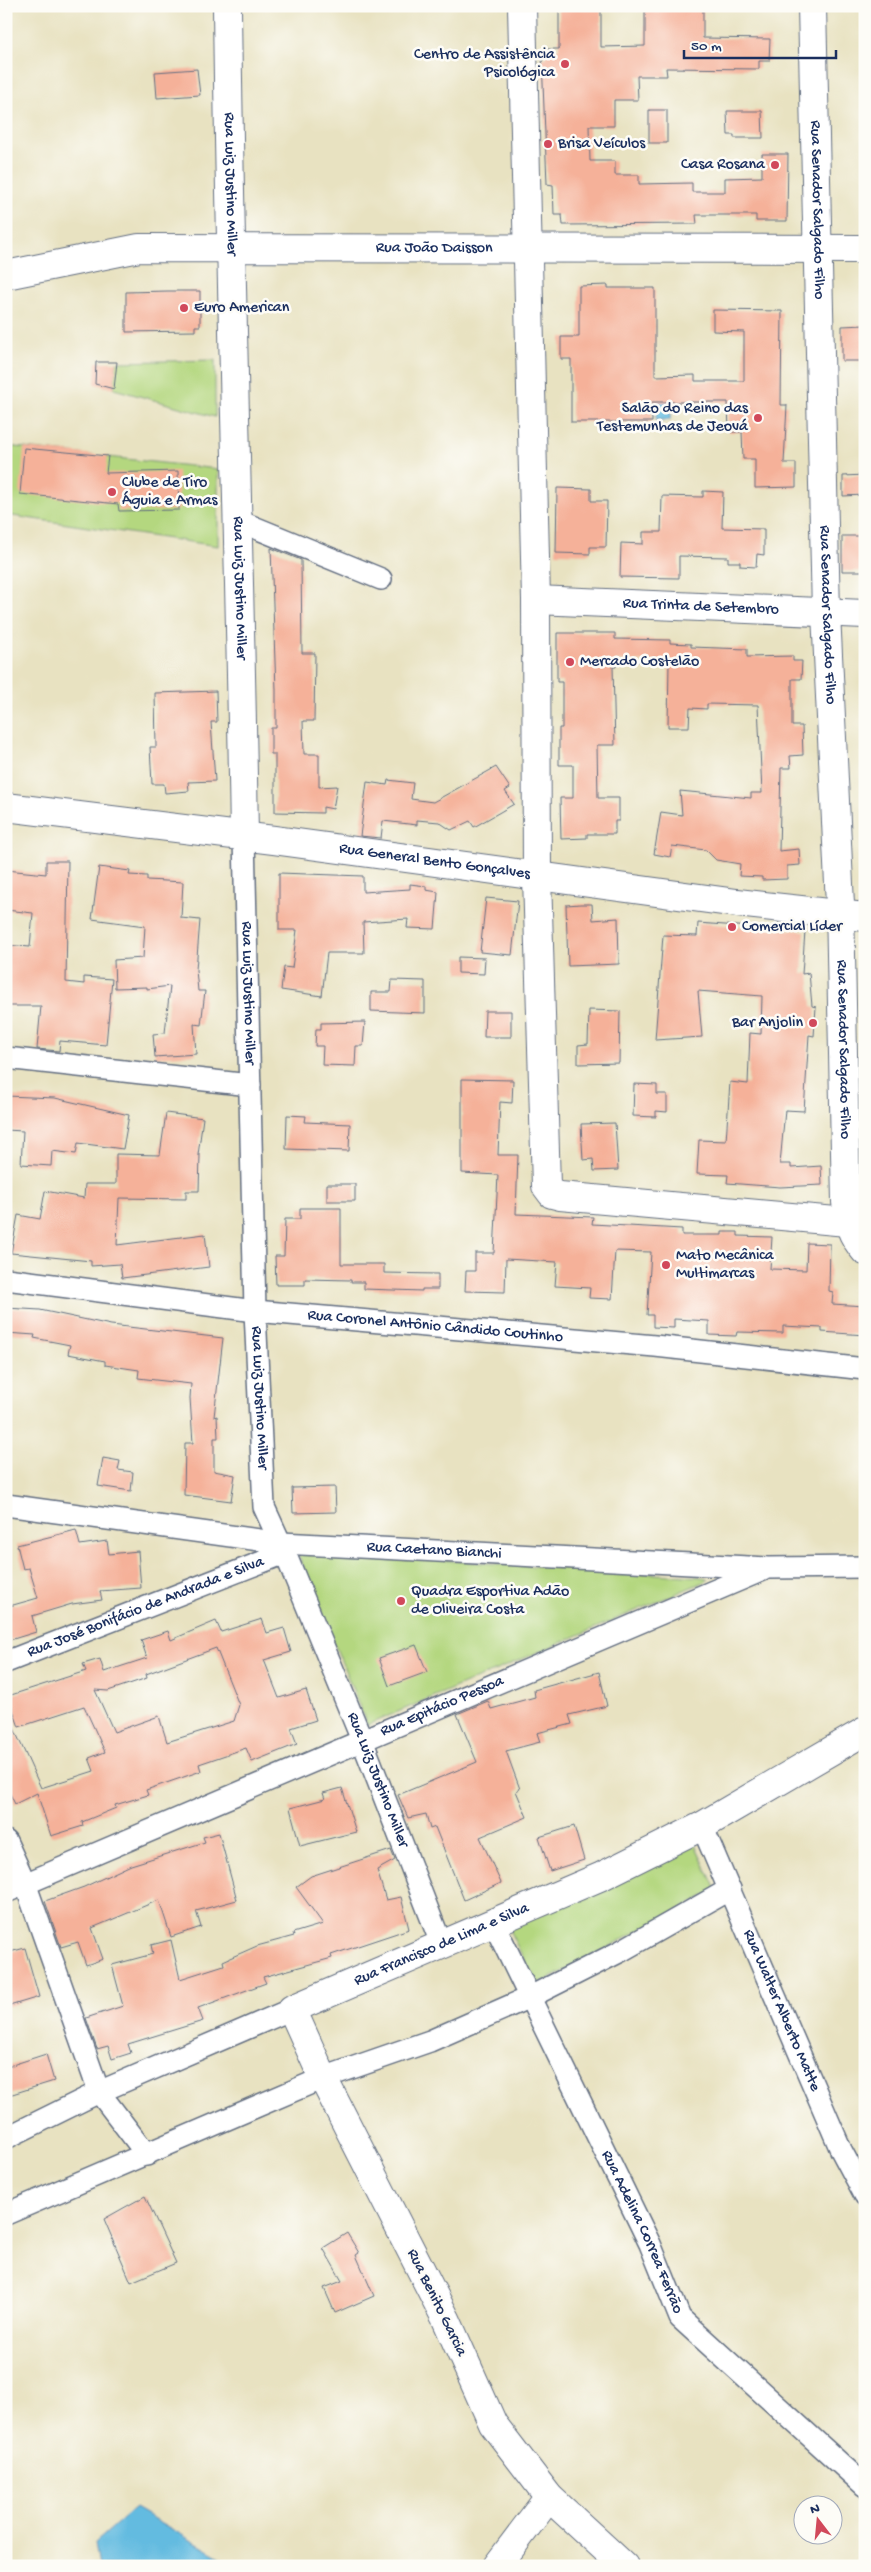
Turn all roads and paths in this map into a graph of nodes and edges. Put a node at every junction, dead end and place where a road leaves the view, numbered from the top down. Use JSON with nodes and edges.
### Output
{"nodes":[{"id":1,"x":227,"y":6,"type":"edge"},
{"id":2,"x":522,"y":6,"type":"edge"},
{"id":3,"x":812,"y":6,"type":"edge"},
{"id":4,"x":230,"y":247,"type":"junction"},
{"id":5,"x":527,"y":247,"type":"junction"},
{"id":6,"x":819,"y":248,"type":"junction"},
{"id":7,"x":865,"y":249,"type":"edge"},
{"id":8,"x":6,"y":275,"type":"edge"},
{"id":9,"x":239,"y":521,"type":"junction"},
{"id":10,"x":381,"y":579,"type":"dead end"},
{"id":11,"x":536,"y":600,"type":"junction"},
{"id":12,"x":826,"y":613,"type":"junction"},
{"id":13,"x":865,"y":614,"type":"edge"},
{"id":14,"x":6,"y":808,"type":"edge"},
{"id":15,"x":244,"y":837,"type":"junction"},
{"id":16,"x":537,"y":876,"type":"junction"},
{"id":17,"x":852,"y":916,"type":"edge"},
{"id":18,"x":6,"y":1058,"type":"edge"},
{"id":19,"x":250,"y":1085,"type":"junction"},
{"id":20,"x":847,"y":1222,"type":"junction"},
{"id":21,"x":865,"y":1251,"type":"edge"},
{"id":22,"x":6,"y":1279,"type":"edge"},
{"id":23,"x":255,"y":1311,"type":"junction"},
{"id":24,"x":865,"y":1369,"type":"edge"},
{"id":25,"x":6,"y":1506,"type":"edge"},
{"id":26,"x":283,"y":1548,"type":"junction"},
{"id":27,"x":865,"y":1567,"type":"edge"},
{"id":28,"x":768,"y":1568,"type":"junction"},
{"id":29,"x":6,"y":1662,"type":"edge"},
{"id":30,"x":865,"y":1731,"type":"edge"},
{"id":31,"x":362,"y":1740,"type":"junction"},
{"id":32,"x":702,"y":1826,"type":"junction"},
{"id":33,"x":6,"y":1841,"type":"edge"},
{"id":34,"x":16,"y":1888,"type":"edge"},
{"id":35,"x":730,"y":1889,"type":"junction"},
{"id":36,"x":494,"y":1924,"type":"junction"},
{"id":37,"x":442,"y":1946,"type":"junction"},
{"id":38,"x":530,"y":1997,"type":"junction"},
{"id":39,"x":292,"y":2009,"type":"junction"},
{"id":40,"x":323,"y":2078,"type":"junction"},
{"id":41,"x":99,"y":2092,"type":"junction"},
{"id":42,"x":6,"y":2138,"type":"edge"},
{"id":43,"x":147,"y":2155,"type":"junction"},
{"id":44,"x":865,"y":2195,"type":"edge"},
{"id":45,"x":6,"y":2214,"type":"edge"},
{"id":46,"x":865,"y":2486,"type":"edge"},
{"id":47,"x":549,"y":2497,"type":"junction"},
{"id":48,"x":497,"y":2566,"type":"edge"},
{"id":49,"x":624,"y":2566,"type":"edge"}],
"edges":[{"from":1,"to":4,"type":"street","name":"Rua Luiz Justino Miller"},
{"from":2,"to":5,"type":"street"},
{"from":3,"to":6,"type":"street","name":"Rua Senador Salgado Filho"},
{"from":4,"to":5,"type":"street","name":"Rua João Daisson"},
{"from":4,"to":8,"type":"street","name":"Rua João Daisson"},
{"from":4,"to":9,"type":"street","name":"Rua Luiz Justino Miller"},
{"from":5,"to":6,"type":"street","name":"Rua João Daisson"},
{"from":5,"to":11,"type":"street"},
{"from":6,"to":7,"type":"street","name":"Rua João Daisson"},
{"from":6,"to":12,"type":"street","name":"Rua Senador Salgado Filho"},
{"from":9,"to":10,"type":"street"},
{"from":9,"to":15,"type":"street","name":"Rua Luiz Justino Miller"},
{"from":11,"to":12,"type":"street","name":"Rua Trinta de Setembro"},
{"from":11,"to":16,"type":"street"},
{"from":12,"to":13,"type":"street","name":"Rua Trinta de Setembro"},
{"from":12,"to":17,"type":"street","name":"Rua Senador Salgado Filho"},
{"from":14,"to":15,"type":"street","name":"Rua General Bento Gonçalves"},
{"from":15,"to":16,"type":"street","name":"Rua General Bento Gonçalves"},
{"from":15,"to":19,"type":"street","name":"Rua Luiz Justino Miller"},
{"from":16,"to":17,"type":"street","name":"Rua General Bento Gonçalves"},
{"from":16,"to":20,"type":"street"},
{"from":17,"to":20,"type":"street","name":"Rua Senador Salgado Filho"},
{"from":18,"to":19,"type":"street"},
{"from":19,"to":23,"type":"street","name":"Rua Luiz Justino Miller"},
{"from":20,"to":21,"type":"street"},
{"from":22,"to":23,"type":"street","name":"Rua Coronel Antônio Cândido Coutinho"},
{"from":23,"to":24,"type":"street","name":"Rua Coronel Antônio Cândido Coutinho"},
{"from":23,"to":26,"type":"street","name":"Rua Luiz Justino Miller"},
{"from":25,"to":26,"type":"street","name":"Rua Caetano Bianchi"},
{"from":26,"to":28,"type":"street","name":"Rua Caetano Bianchi"},
{"from":26,"to":29,"type":"street","name":"Rua José Bonifácio de Andrada e Silva"},
{"from":26,"to":31,"type":"street","name":"Rua Luiz Justino Miller"},
{"from":27,"to":28,"type":"street","name":"Rua Caetano Bianchi"},
{"from":28,"to":31,"type":"street","name":"Rua Epitácio Pessoa"},
{"from":30,"to":32,"type":"street","name":"Rua Francisco de Lima e Silva"},
{"from":31,"to":34,"type":"street","name":"Rua Epitácio Pessoa"},
{"from":31,"to":37,"type":"street","name":"Rua Luiz Justino Miller"},
{"from":32,"to":35,"type":"street","name":"Rua Walter Alberto Matte"},
{"from":32,"to":36,"type":"street","name":"Rua Francisco de Lima e Silva"},
{"from":33,"to":34,"type":"street"},
{"from":34,"to":41,"type":"street"},
{"from":35,"to":38,"type":"street"},
{"from":35,"to":44,"type":"street","name":"Rua Walter Alberto Matte"},
{"from":36,"to":37,"type":"street","name":"Rua Francisco de Lima e Silva"},
{"from":36,"to":38,"type":"street","name":"Rua Adelina Correa Ferrão"},
{"from":37,"to":39,"type":"street","name":"Rua Francisco de Lima e Silva"},
{"from":38,"to":40,"type":"street"},
{"from":38,"to":46,"type":"street","name":"Rua Adelina Correa Ferrão"},
{"from":39,"to":40,"type":"street","name":"Rua Benito Garcia"},
{"from":39,"to":41,"type":"street","name":"Rua Francisco de Lima e Silva"},
{"from":40,"to":43,"type":"street"},
{"from":40,"to":47,"type":"street","name":"Rua Benito Garcia"},
{"from":41,"to":42,"type":"street","name":"Rua Francisco de Lima e Silva"},
{"from":41,"to":43,"type":"street"},
{"from":43,"to":45,"type":"street"},
{"from":47,"to":48,"type":"street"},
{"from":47,"to":49,"type":"street","name":"Rua Benito Garcia"}]}
